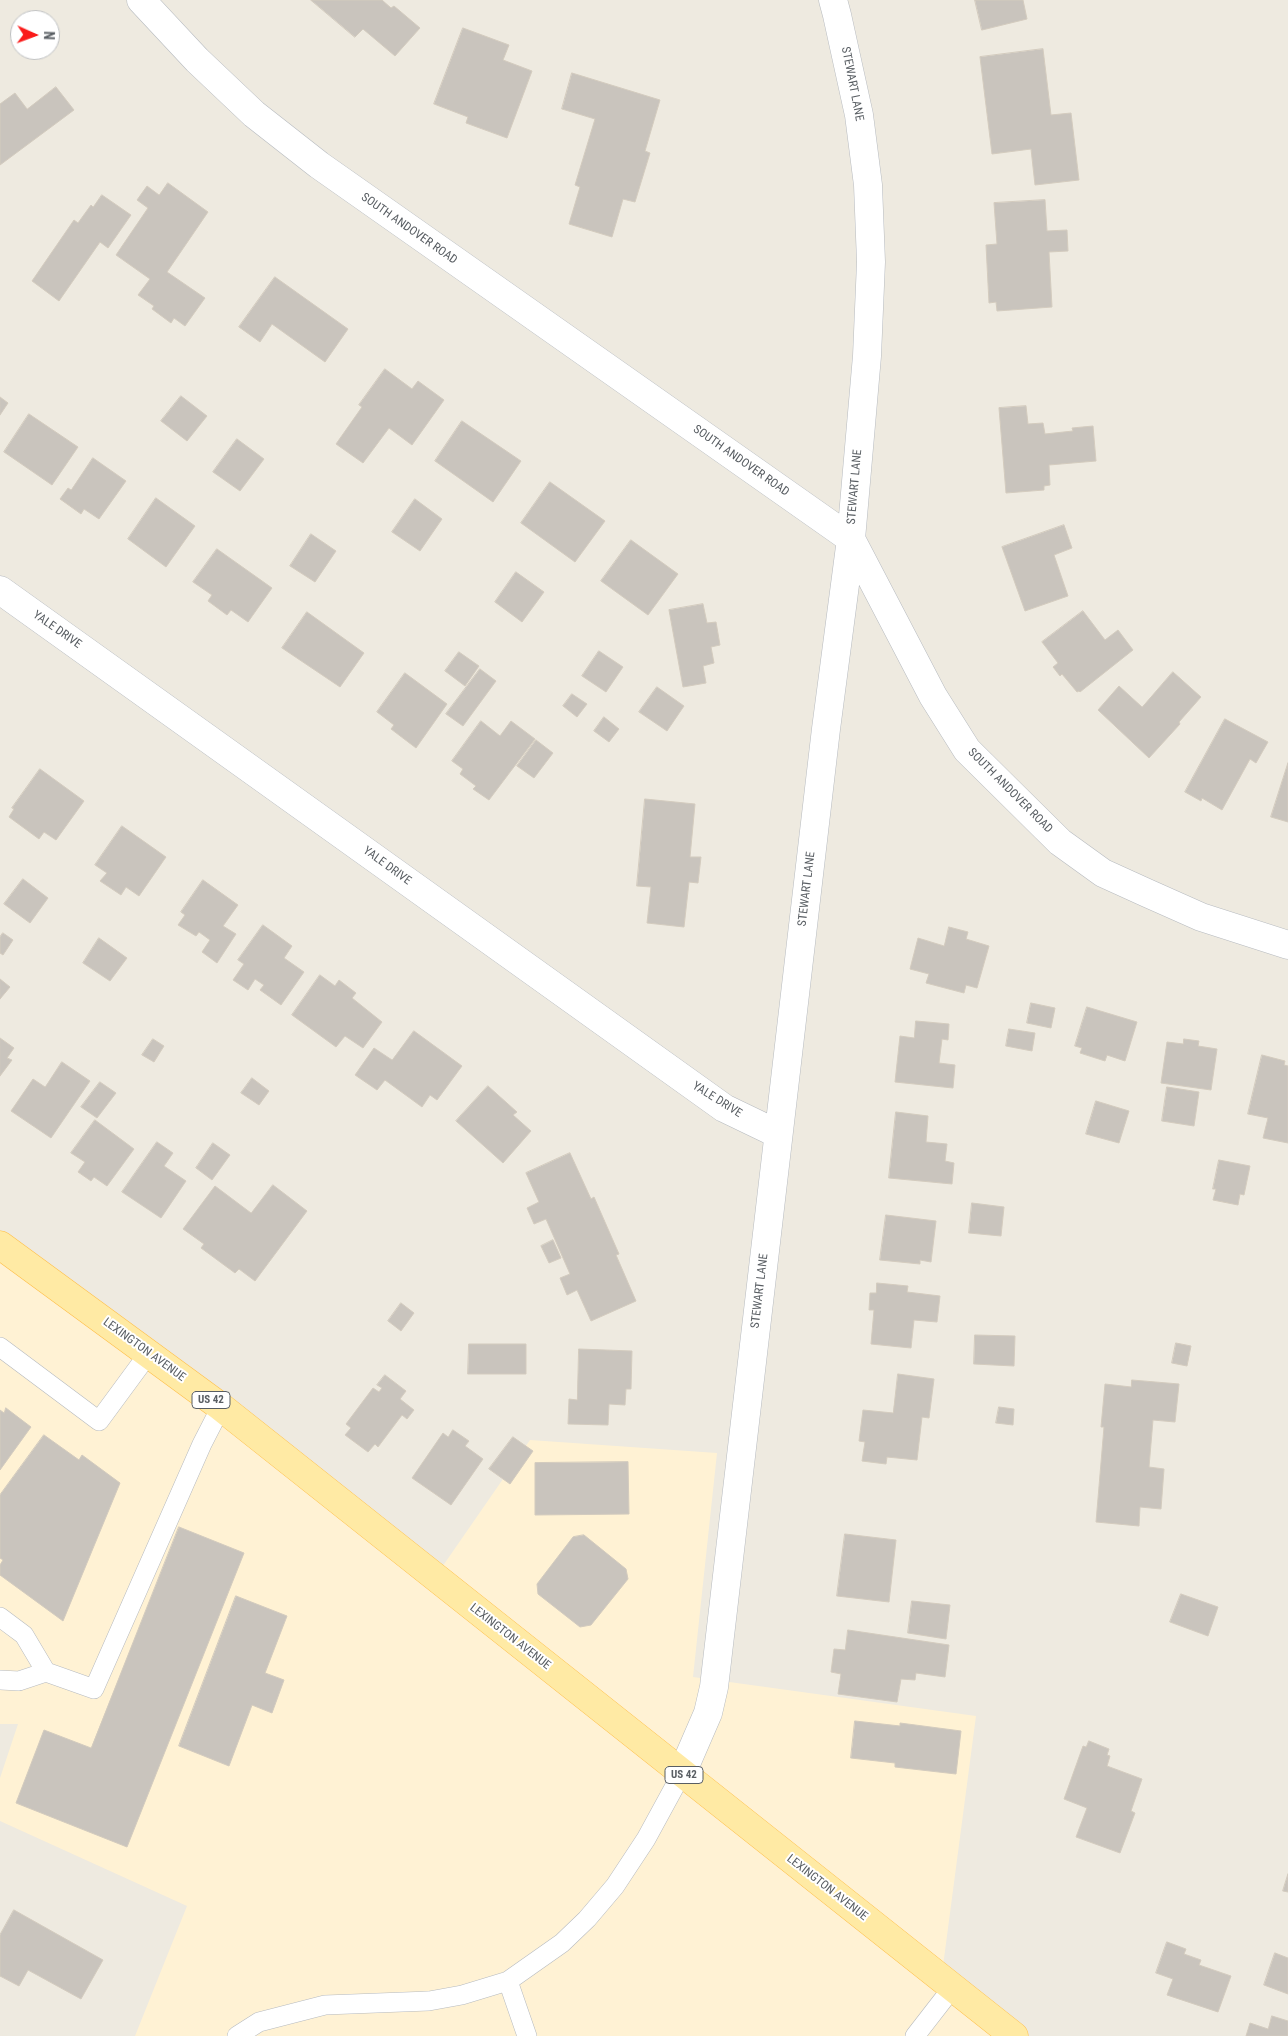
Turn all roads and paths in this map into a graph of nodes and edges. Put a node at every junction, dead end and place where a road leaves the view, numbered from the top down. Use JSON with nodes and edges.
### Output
{"nodes":[{"id":1,"x":141,"y":0,"type":"edge"},
{"id":2,"x":833,"y":0,"type":"edge"},
{"id":3,"x":851,"y":539,"type":"junction"},
{"id":4,"x":0,"y":590,"type":"edge"},
{"id":5,"x":1288,"y":945,"type":"edge"},
{"id":6,"x":778,"y":1134,"type":"junction"},
{"id":7,"x":0,"y":1245,"type":"edge"},
{"id":8,"x":0,"y":1347,"type":"edge"},
{"id":9,"x":149,"y":1354,"type":"junction"},
{"id":10,"x":221,"y":1407,"type":"junction"},
{"id":11,"x":0,"y":1617,"type":"edge"},
{"id":12,"x":46,"y":1672,"type":"junction"},
{"id":13,"x":0,"y":1680,"type":"edge"},
{"id":14,"x":682,"y":1773,"type":"junction"},
{"id":15,"x":508,"y":1981,"type":"junction"},
{"id":16,"x":953,"y":1988,"type":"junction"},
{"id":17,"x":237,"y":2036,"type":"edge"},
{"id":18,"x":527,"y":2036,"type":"edge"},
{"id":19,"x":915,"y":2036,"type":"edge"},
{"id":20,"x":1014,"y":2036,"type":"edge"}],
"edges":[{"from":1,"to":3,"type":"street","name":"SOUTH ANDOVER ROAD"},
{"from":2,"to":3,"type":"street","name":"STEWART LANE"},
{"from":3,"to":5,"type":"street","name":"SOUTH ANDOVER ROAD"},
{"from":3,"to":6,"type":"street","name":"STEWART LANE"},
{"from":4,"to":6,"type":"street","name":"YALE DRIVE"},
{"from":6,"to":14,"type":"street","name":"STEWART LANE"},
{"from":7,"to":9,"type":"main road","name":"LEXINGTON AVENUE","number":"US 42"},
{"from":8,"to":9,"type":"lane"},
{"from":9,"to":10,"type":"main road","name":"LEXINGTON AVENUE","number":"US 42"},
{"from":10,"to":12,"type":"lane"},
{"from":10,"to":14,"type":"main road","name":"LEXINGTON AVENUE","number":"US 42"},
{"from":11,"to":12,"type":"lane"},
{"from":12,"to":13,"type":"lane"},
{"from":14,"to":15,"type":"lane"},
{"from":14,"to":16,"type":"main road","name":"LEXINGTON AVENUE","number":"US 42"},
{"from":15,"to":17,"type":"lane"},
{"from":15,"to":18,"type":"lane"},
{"from":16,"to":19,"type":"lane"},
{"from":16,"to":20,"type":"main road","name":"LEXINGTON AVENUE","number":"US 42"}]}
